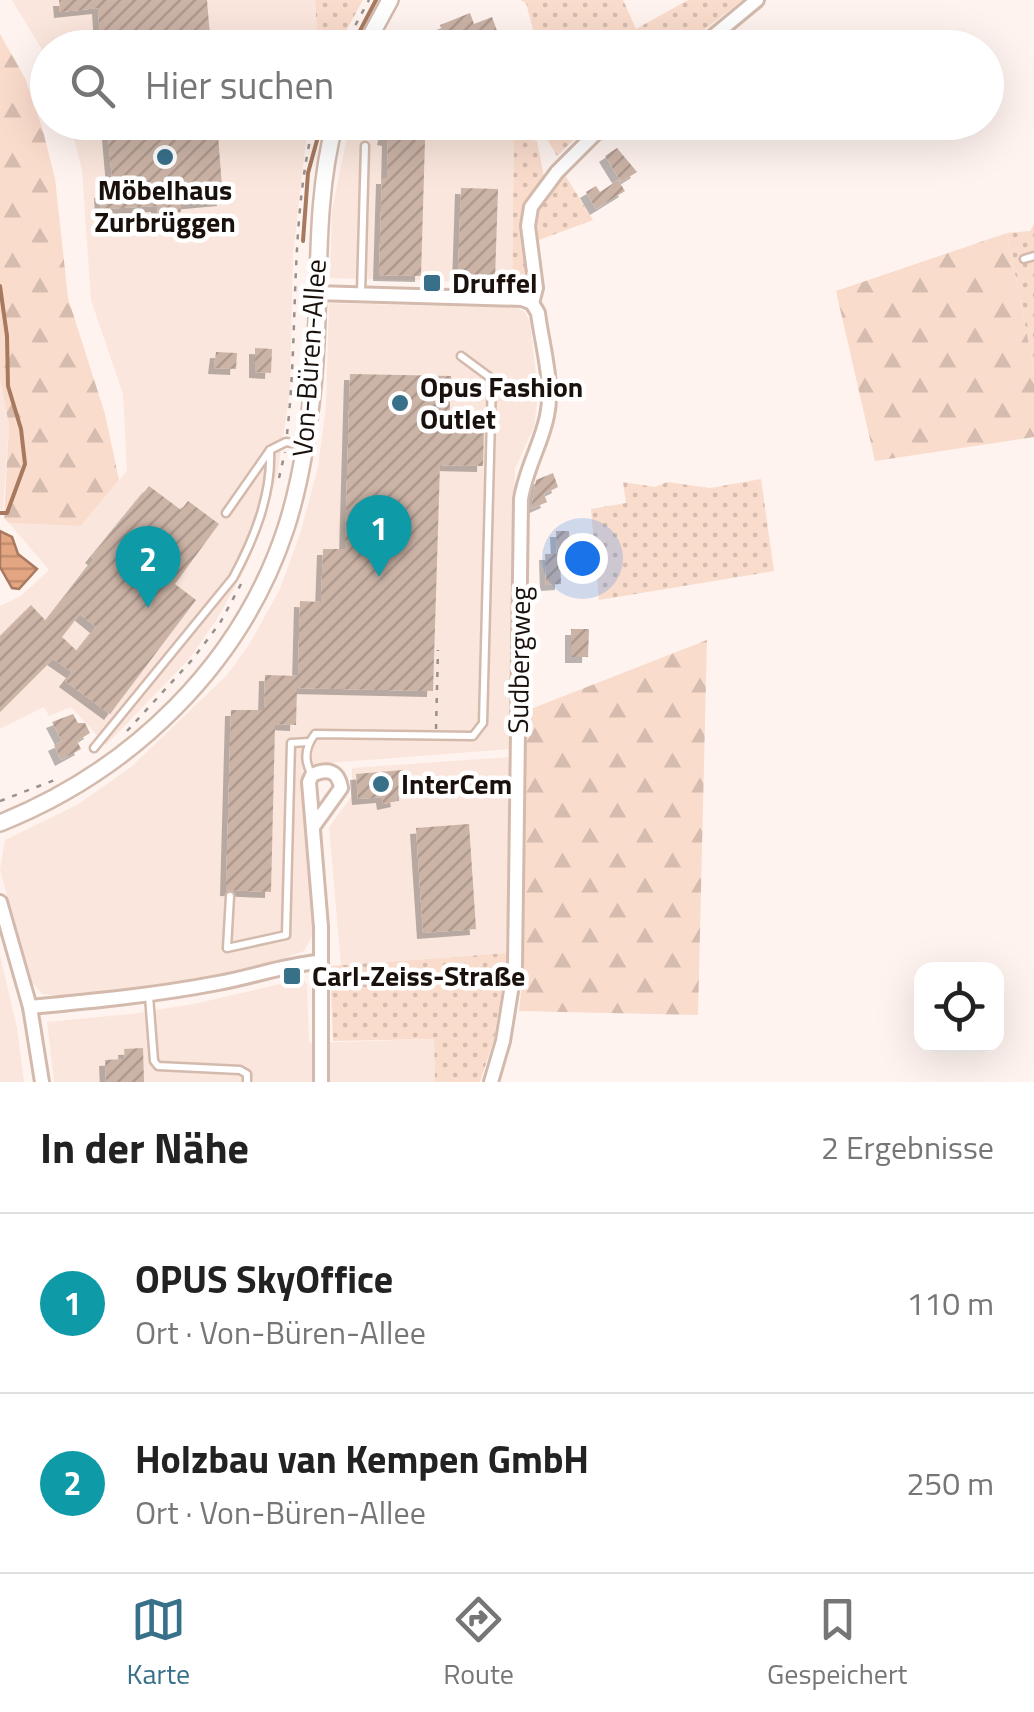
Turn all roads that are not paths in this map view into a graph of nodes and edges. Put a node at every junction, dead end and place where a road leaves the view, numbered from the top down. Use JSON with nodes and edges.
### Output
{"nodes":[{"id":1,"x":390,"y":0,"type":"edge"},
{"id":2,"x":757,"y":0,"type":"edge"},
{"id":3,"x":374,"y":30,"type":"edge"},
{"id":4,"x":721,"y":30,"type":"edge"},
{"id":5,"x":331,"y":140,"type":"edge"},
{"id":6,"x":589,"y":140,"type":"edge"},
{"id":7,"x":364,"y":146,"type":"dead end"},
{"id":8,"x":315,"y":293,"type":"junction"},
{"id":9,"x":361,"y":294,"type":"junction"},
{"id":10,"x":532,"y":303,"type":"junction"},
{"id":11,"x":461,"y":356,"type":"dead end"},
{"id":12,"x":306,"y":445,"type":"junction"},
{"id":13,"x":270,"y":450,"type":"junction"},
{"id":14,"x":226,"y":513,"type":"dead end"},
{"id":15,"x":309,"y":742,"type":"junction"},
{"id":16,"x":94,"y":748,"type":"dead end"},
{"id":17,"x":312,"y":775,"type":"junction"},
{"id":18,"x":0,"y":823,"type":"edge"},
{"id":19,"x":313,"y":826,"type":"junction"},
{"id":20,"x":230,"y":896,"type":"dead end"},
{"id":21,"x":0,"y":902,"type":"edge"},
{"id":22,"x":318,"y":962,"type":"junction"},
{"id":23,"x":149,"y":996,"type":"junction"},
{"id":24,"x":30,"y":1007,"type":"junction"},
{"id":25,"x":42,"y":1082,"type":"edge"},
{"id":26,"x":247,"y":1082,"type":"edge"},
{"id":27,"x":321,"y":1082,"type":"edge"},
{"id":28,"x":492,"y":1082,"type":"edge"}],
"edges":[{"from":1,"to":3,"type":"street"},
{"from":2,"to":4,"type":"street"},
{"from":5,"to":8,"type":"street","name":"Von-Büren-Allee"},
{"from":6,"to":10,"type":"street","name":"Sudbergweg"},
{"from":7,"to":9,"type":"lane"},
{"from":8,"to":9,"type":"street"},
{"from":8,"to":12,"type":"street","name":"Von-Büren-Allee"},
{"from":9,"to":10,"type":"street"},
{"from":10,"to":28,"type":"street","name":"Sudbergweg"},
{"from":11,"to":15,"type":"lane"},
{"from":12,"to":13,"type":"lane"},
{"from":12,"to":18,"type":"street","name":"Von-Büren-Allee"},
{"from":13,"to":14,"type":"lane"},
{"from":13,"to":16,"type":"lane"},
{"from":15,"to":17,"type":"lane"},
{"from":15,"to":20,"type":"lane"},
{"from":17,"to":19,"type":"street"},
{"from":17,"to":19,"type":"street"},
{"from":19,"to":22,"type":"street"},
{"from":21,"to":24,"type":"street"},
{"from":22,"to":23,"type":"street"},
{"from":22,"to":27,"type":"street"},
{"from":23,"to":24,"type":"street"},
{"from":23,"to":26,"type":"lane"},
{"from":24,"to":25,"type":"street"}]}
